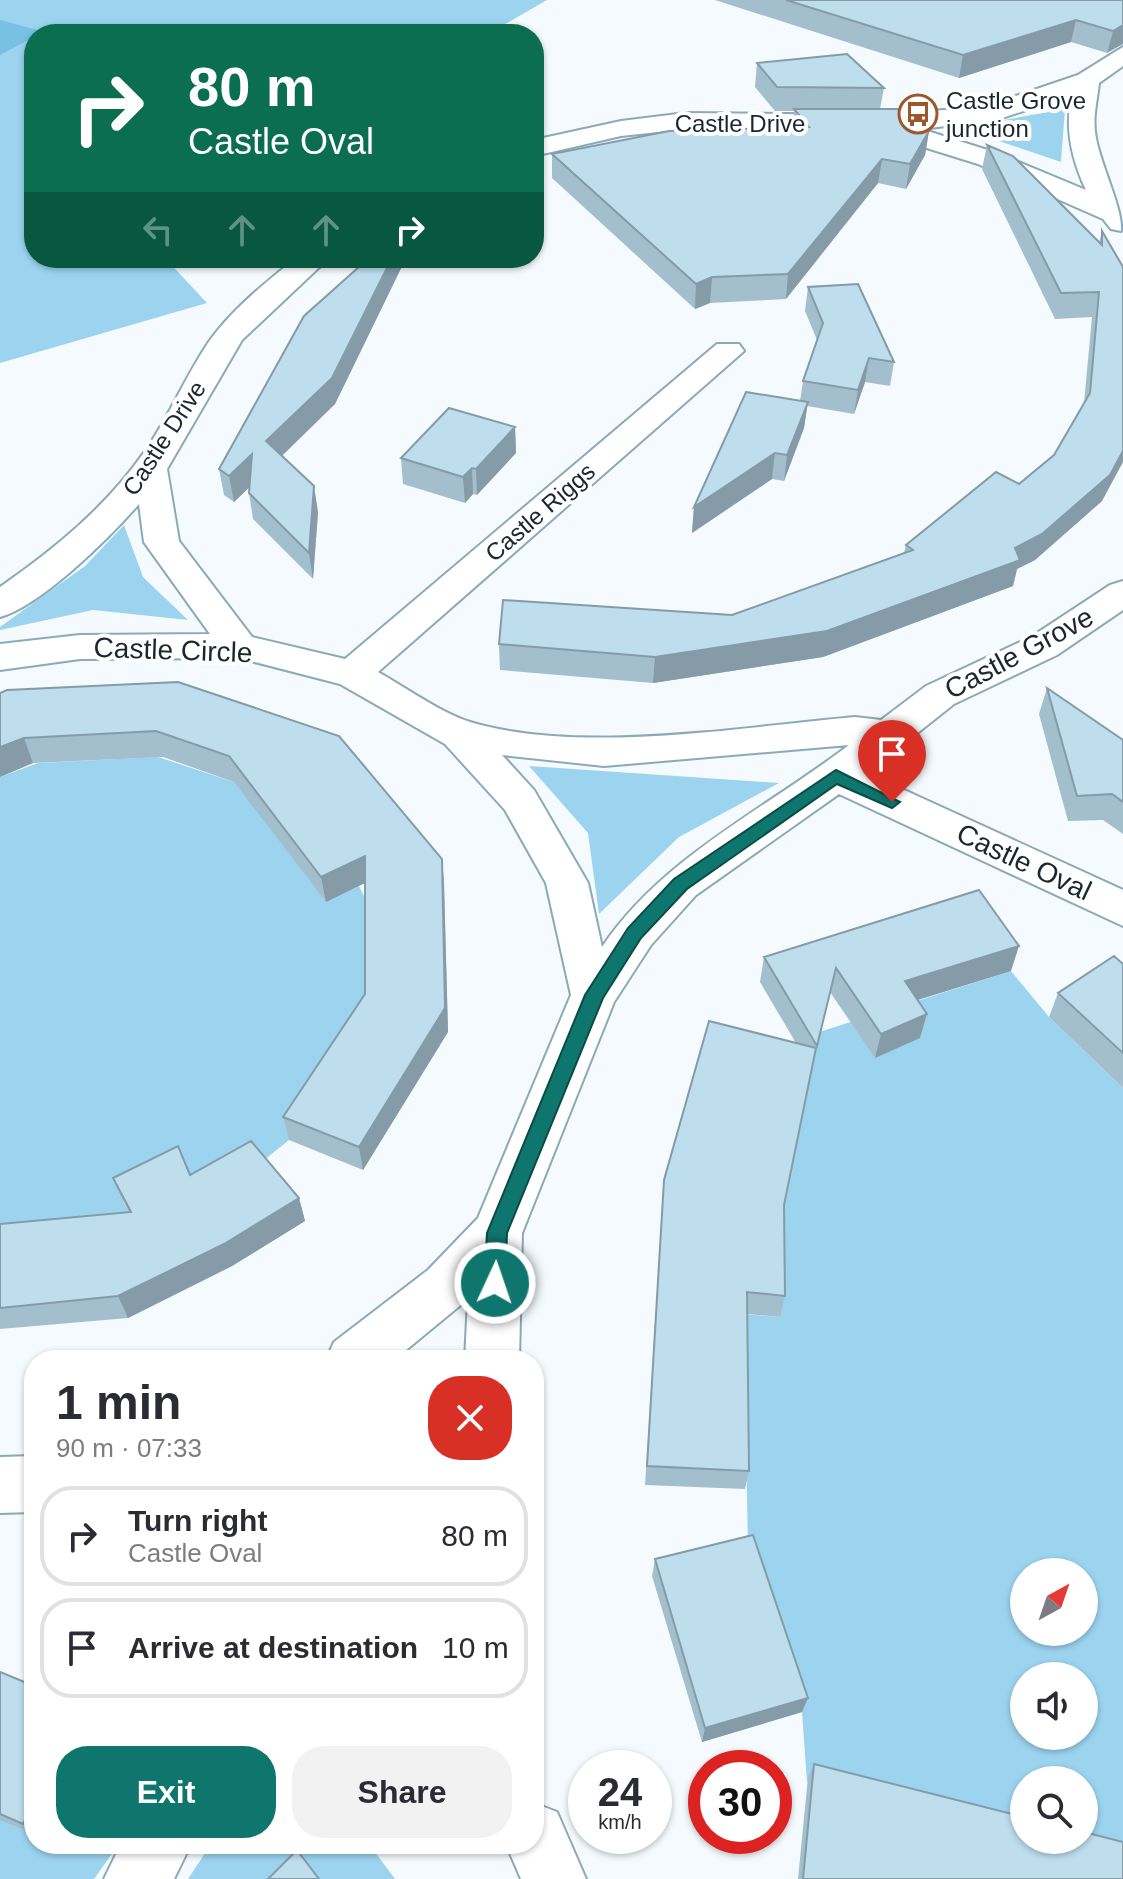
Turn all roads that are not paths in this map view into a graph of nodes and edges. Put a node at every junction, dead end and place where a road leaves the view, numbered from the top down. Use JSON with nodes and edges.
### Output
{"nodes":[{"id":1,"x":1123,"y":54,"type":"edge"},
{"id":2,"x":1087,"y":80,"type":"junction"},
{"id":3,"x":870,"y":125,"type":"junction"},
{"id":4,"x":544,"y":146,"type":"edge"},
{"id":5,"x":1117,"y":219,"type":"edge"},
{"id":6,"x":301,"y":268,"type":"edge"},
{"id":7,"x":728,"y":351,"type":"dead end"},
{"id":8,"x":150,"y":469,"type":"junction"},
{"id":9,"x":1123,"y":593,"type":"edge"},
{"id":10,"x":0,"y":605,"type":"edge"},
{"id":11,"x":239,"y":646,"type":"junction"},
{"id":12,"x":0,"y":657,"type":"edge"},
{"id":13,"x":352,"y":674,"type":"junction"},
{"id":14,"x":459,"y":734,"type":"junction"},
{"id":15,"x":889,"y":735,"type":"junction"},
{"id":16,"x":836,"y":776,"type":"junction"},
{"id":17,"x":1123,"y":909,"type":"edge"},
{"id":18,"x":594,"y":995,"type":"junction"},
{"id":19,"x":497,"y":1233,"type":"junction"},
{"id":20,"x":366,"y":1350,"type":"edge"},
{"id":21,"x":492,"y":1350,"type":"edge"},
{"id":22,"x":24,"y":1484,"type":"edge"},
{"id":23,"x":0,"y":1485,"type":"edge"},
{"id":24,"x":152,"y":1854,"type":"edge"},
{"id":25,"x":543,"y":1854,"type":"edge"},
{"id":26,"x":136,"y":1879,"type":"edge"},
{"id":27,"x":554,"y":1879,"type":"edge"}],
"edges":[{"from":1,"to":2,"type":"street"},
{"from":2,"to":3,"type":"street","name":"Castle Drive"},
{"from":2,"to":5,"type":"street"},
{"from":3,"to":4,"type":"street","name":"Castle Drive"},
{"from":3,"to":5,"type":"street"},
{"from":6,"to":8,"type":"street","name":"Castle Drive"},
{"from":7,"to":13,"type":"street","name":"Castle Riggs"},
{"from":8,"to":10,"type":"street","name":"Castle Drive"},
{"from":8,"to":11,"type":"street"},
{"from":9,"to":15,"type":"street","name":"Castle Grove"},
{"from":11,"to":12,"type":"street","name":"Castle Circle"},
{"from":11,"to":13,"type":"street","name":"Castle Circle"},
{"from":13,"to":14,"type":"street","name":"Castle Circle"},
{"from":14,"to":15,"type":"street"},
{"from":14,"to":18,"type":"street","name":"Castle Circle"},
{"from":15,"to":16,"type":"street","name":"Castle Grove"},
{"from":16,"to":17,"type":"street","name":"Castle Oval"},
{"from":16,"to":18,"type":"street","name":"Castle Grove"},
{"from":18,"to":19,"type":"street","name":"Castle Grove"},
{"from":19,"to":20,"type":"street"},
{"from":19,"to":21,"type":"street","name":"Castle Grove"},
{"from":22,"to":23,"type":"street"},
{"from":24,"to":26,"type":"street"},
{"from":25,"to":27,"type":"street"}]}
